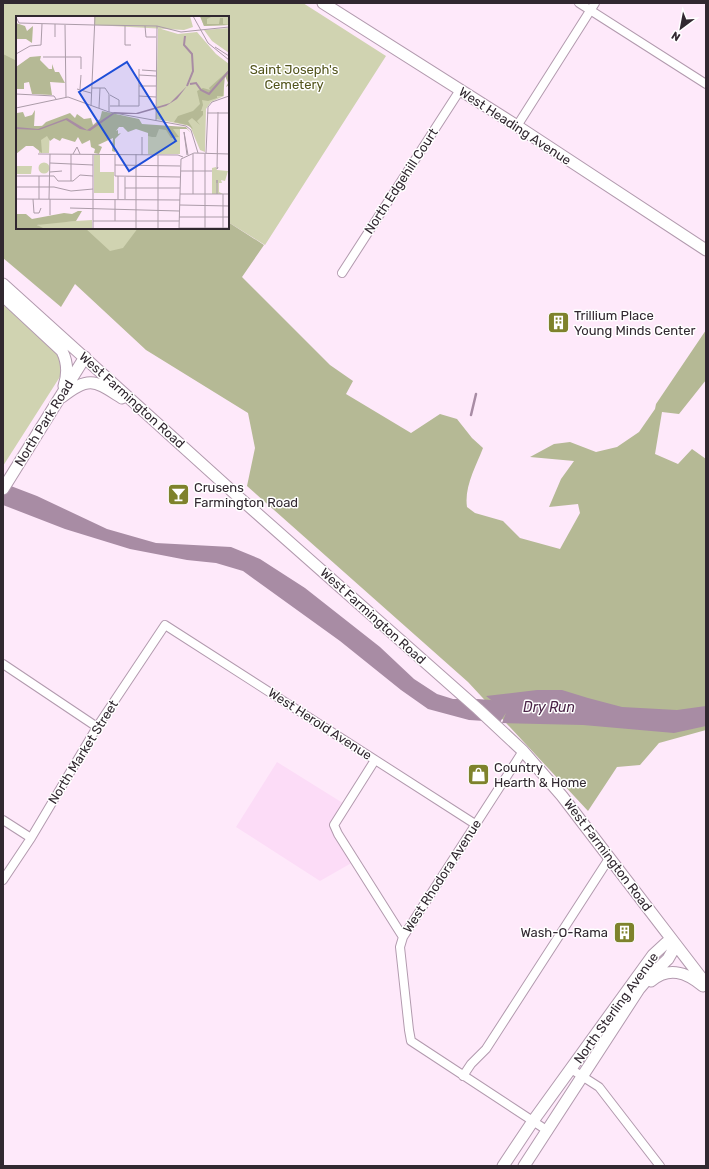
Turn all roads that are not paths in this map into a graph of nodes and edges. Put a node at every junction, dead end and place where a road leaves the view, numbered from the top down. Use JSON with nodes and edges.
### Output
{"nodes":[{"id":1,"x":324,"y":3,"type":"edge"},
{"id":2,"x":579,"y":3,"type":"edge"},
{"id":3,"x":593,"y":7,"type":"edge"},
{"id":4,"x":706,"y":84,"type":"edge"},
{"id":5,"x":460,"y":90,"type":"junction"},
{"id":6,"x":517,"y":126,"type":"junction"},
{"id":7,"x":706,"y":250,"type":"edge"},
{"id":8,"x":342,"y":273,"type":"dead end"},
{"id":9,"x":3,"y":284,"type":"edge"},
{"id":10,"x":3,"y":296,"type":"edge"},
{"id":11,"x":85,"y":357,"type":"junction"},
{"id":12,"x":58,"y":400,"type":"junction"},
{"id":13,"x":149,"y":415,"type":"junction"},
{"id":14,"x":3,"y":489,"type":"edge"},
{"id":15,"x":165,"y":625,"type":"joint"},
{"id":16,"x":3,"y":664,"type":"edge"},
{"id":17,"x":97,"y":727,"type":"junction"},
{"id":18,"x":523,"y":751,"type":"junction"},
{"id":19,"x":375,"y":760,"type":"junction"},
{"id":20,"x":3,"y":820,"type":"edge"},
{"id":21,"x":475,"y":824,"type":"junction"},
{"id":22,"x":31,"y":838,"type":"junction"},
{"id":23,"x":610,"y":857,"type":"junction"},
{"id":24,"x":3,"y":880,"type":"edge"},
{"id":25,"x":402,"y":937,"type":"junction"},
{"id":26,"x":676,"y":945,"type":"junction"},
{"id":27,"x":706,"y":984,"type":"edge"},
{"id":28,"x":706,"y":988,"type":"edge"},
{"id":29,"x":611,"y":1030,"type":"junction"},
{"id":30,"x":572,"y":1069,"type":"junction"},
{"id":31,"x":463,"y":1076,"type":"junction"},
{"id":32,"x":583,"y":1077,"type":"junction"},
{"id":33,"x":533,"y":1121,"type":"junction"},
{"id":34,"x":548,"y":1131,"type":"junction"},
{"id":35,"x":503,"y":1166,"type":"edge"},
{"id":36,"x":524,"y":1166,"type":"edge"},
{"id":37,"x":660,"y":1166,"type":"edge"}],
"edges":[{"from":1,"to":5,"type":"main road","name":"West Heading Avenue"},
{"from":2,"to":3,"type":"street"},
{"from":3,"to":4,"type":"street"},
{"from":3,"to":6,"type":"street"},
{"from":5,"to":6,"type":"main road","name":"West Heading Avenue"},
{"from":5,"to":8,"type":"street","name":"North Edgehill Court"},
{"from":6,"to":7,"type":"main road","name":"West Heading Avenue"},
{"from":9,"to":11,"type":"main road","name":"West Farmington Road"},
{"from":10,"to":12,"type":"main road"},
{"from":11,"to":12,"type":"main road","name":"North Park Road"},
{"from":11,"to":13,"type":"main road","name":"West Farmington Road"},
{"from":12,"to":13,"type":"main road"},
{"from":12,"to":14,"type":"main road","name":"North Park Road"},
{"from":13,"to":18,"type":"main road","name":"West Farmington Road"},
{"from":15,"to":17,"type":"street","name":"North Market Street"},
{"from":15,"to":19,"type":"street","name":"West Herold Avenue"},
{"from":16,"to":17,"type":"street"},
{"from":17,"to":22,"type":"street","name":"North Market Street"},
{"from":18,"to":21,"type":"street","name":"West Rhodora Avenue"},
{"from":18,"to":23,"type":"main road","name":"West Farmington Road"},
{"from":19,"to":21,"type":"street","name":"West Herold Avenue"},
{"from":19,"to":25,"type":"street"},
{"from":20,"to":22,"type":"street"},
{"from":21,"to":25,"type":"street","name":"West Rhodora Avenue"},
{"from":22,"to":24,"type":"street","name":"North Market Street"},
{"from":23,"to":26,"type":"main road","name":"West Farmington Road"},
{"from":23,"to":31,"type":"street"},
{"from":25,"to":31,"type":"street","name":"West Rhodora Avenue"},
{"from":26,"to":27,"type":"main road","name":"West Farmington Road"},
{"from":26,"to":29,"type":"main road","name":"North Sterling Avenue"},
{"from":26,"to":30,"type":"main road","name":"North Sterling Avenue"},
{"from":28,"to":29,"type":"main road"},
{"from":29,"to":32,"type":"main road","name":"North Sterling Avenue"},
{"from":30,"to":32,"type":"street"},
{"from":30,"to":33,"type":"main road","name":"North Sterling Avenue"},
{"from":31,"to":33,"type":"street","name":"West Rhodora Avenue"},
{"from":32,"to":34,"type":"main road","name":"North Sterling Avenue"},
{"from":32,"to":37,"type":"street"},
{"from":33,"to":34,"type":"street","name":"West Rhodora Avenue"},
{"from":33,"to":35,"type":"main road","name":"North Sterling Avenue"},
{"from":34,"to":36,"type":"main road","name":"North Sterling Avenue"}]}
